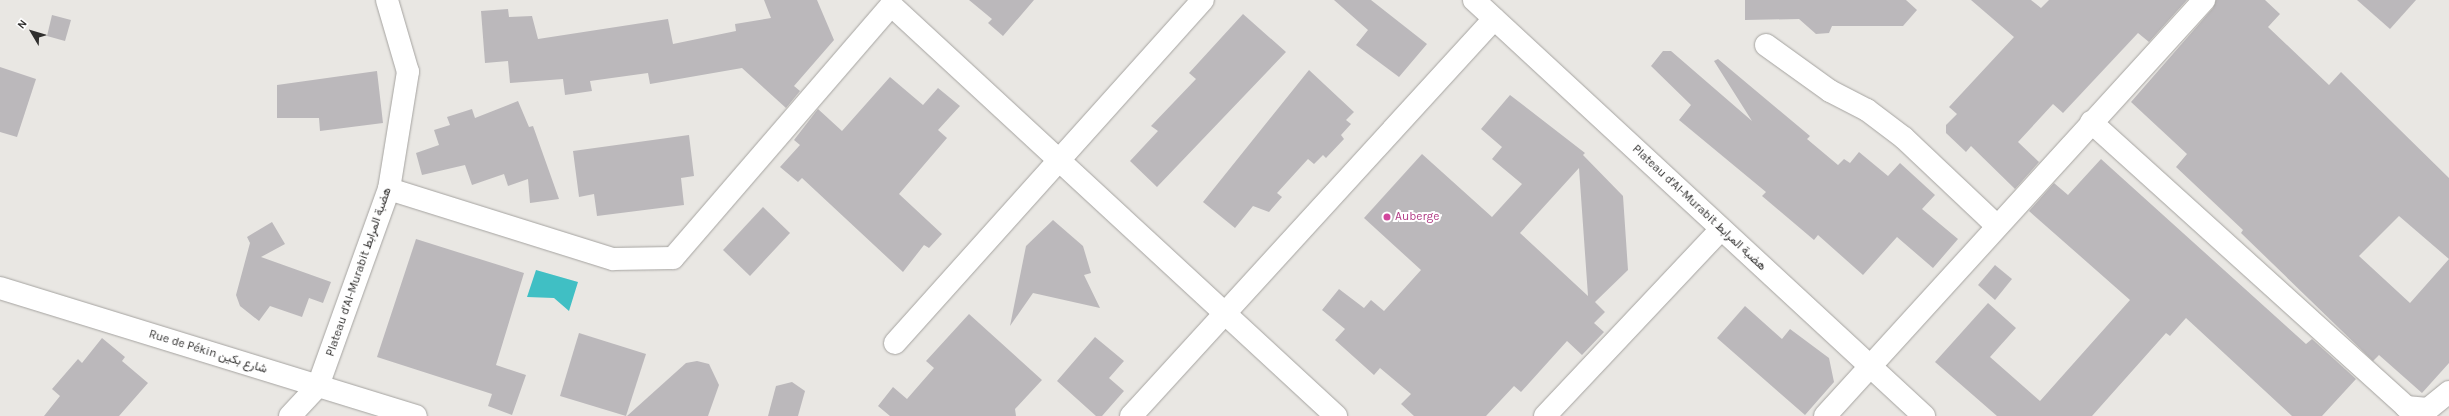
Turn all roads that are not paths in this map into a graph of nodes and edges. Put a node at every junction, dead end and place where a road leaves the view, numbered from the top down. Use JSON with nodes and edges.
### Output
{"nodes":[{"id":1,"x":388,"y":0,"type":"edge"},
{"id":2,"x":1203,"y":0,"type":"edge"},
{"id":3,"x":1474,"y":0,"type":"edge"},
{"id":4,"x":2204,"y":0,"type":"edge"},
{"id":5,"x":889,"y":3,"type":"edge"},
{"id":6,"x":1494,"y":19,"type":"junction"},
{"id":7,"x":1766,"y":46,"type":"dead end"},
{"id":8,"x":2091,"y":122,"type":"junction"},
{"id":9,"x":1056,"y":159,"type":"junction"},
{"id":10,"x":389,"y":189,"type":"junction"},
{"id":11,"x":1996,"y":225,"type":"junction"},
{"id":12,"x":1721,"y":229,"type":"junction"},
{"id":13,"x":0,"y":288,"type":"edge"},
{"id":14,"x":1225,"y":314,"type":"junction"},
{"id":15,"x":895,"y":343,"type":"dead end"},
{"id":16,"x":1870,"y":367,"type":"junction"},
{"id":17,"x":318,"y":386,"type":"junction"},
{"id":18,"x":2449,"y":392,"type":"edge"},
{"id":19,"x":290,"y":416,"type":"edge"},
{"id":20,"x":416,"y":416,"type":"edge"},
{"id":21,"x":1131,"y":416,"type":"edge"},
{"id":22,"x":1336,"y":416,"type":"edge"},
{"id":23,"x":1545,"y":416,"type":"edge"},
{"id":24,"x":1825,"y":416,"type":"edge"},
{"id":25,"x":1924,"y":416,"type":"edge"}],
"edges":[{"from":1,"to":10,"type":"street","name":"Plateau d'Al-Murabit هضبة المرابط"},
{"from":2,"to":9,"type":"street"},
{"from":3,"to":6,"type":"street","name":"Plateau d'Al-Murabit هضبة المرابط"},
{"from":4,"to":8,"type":"street"},
{"from":5,"to":9,"type":"street"},
{"from":5,"to":10,"type":"street"},
{"from":6,"to":12,"type":"street","name":"Plateau d'Al-Murabit هضبة المرابط"},
{"from":6,"to":14,"type":"street"},
{"from":7,"to":11,"type":"street"},
{"from":8,"to":11,"type":"street"},
{"from":8,"to":18,"type":"street"},
{"from":9,"to":14,"type":"street"},
{"from":9,"to":15,"type":"street"},
{"from":10,"to":17,"type":"street","name":"Plateau d'Al-Murabit هضبة المرابط"},
{"from":11,"to":16,"type":"street"},
{"from":12,"to":16,"type":"street","name":"Plateau d'Al-Murabit هضبة المرابط"},
{"from":12,"to":23,"type":"street"},
{"from":13,"to":17,"type":"street","name":"Rue de Pékin شارع بكين"},
{"from":14,"to":21,"type":"street"},
{"from":14,"to":22,"type":"street"},
{"from":16,"to":24,"type":"street"},
{"from":16,"to":25,"type":"street","name":"Plateau d'Al-Murabit هضبة المرابط"},
{"from":17,"to":19,"type":"street","name":"Plateau d'Al-Murabit هضبة المرابط"},
{"from":17,"to":20,"type":"street","name":"Rue de Pékin شارع بكين"}]}
